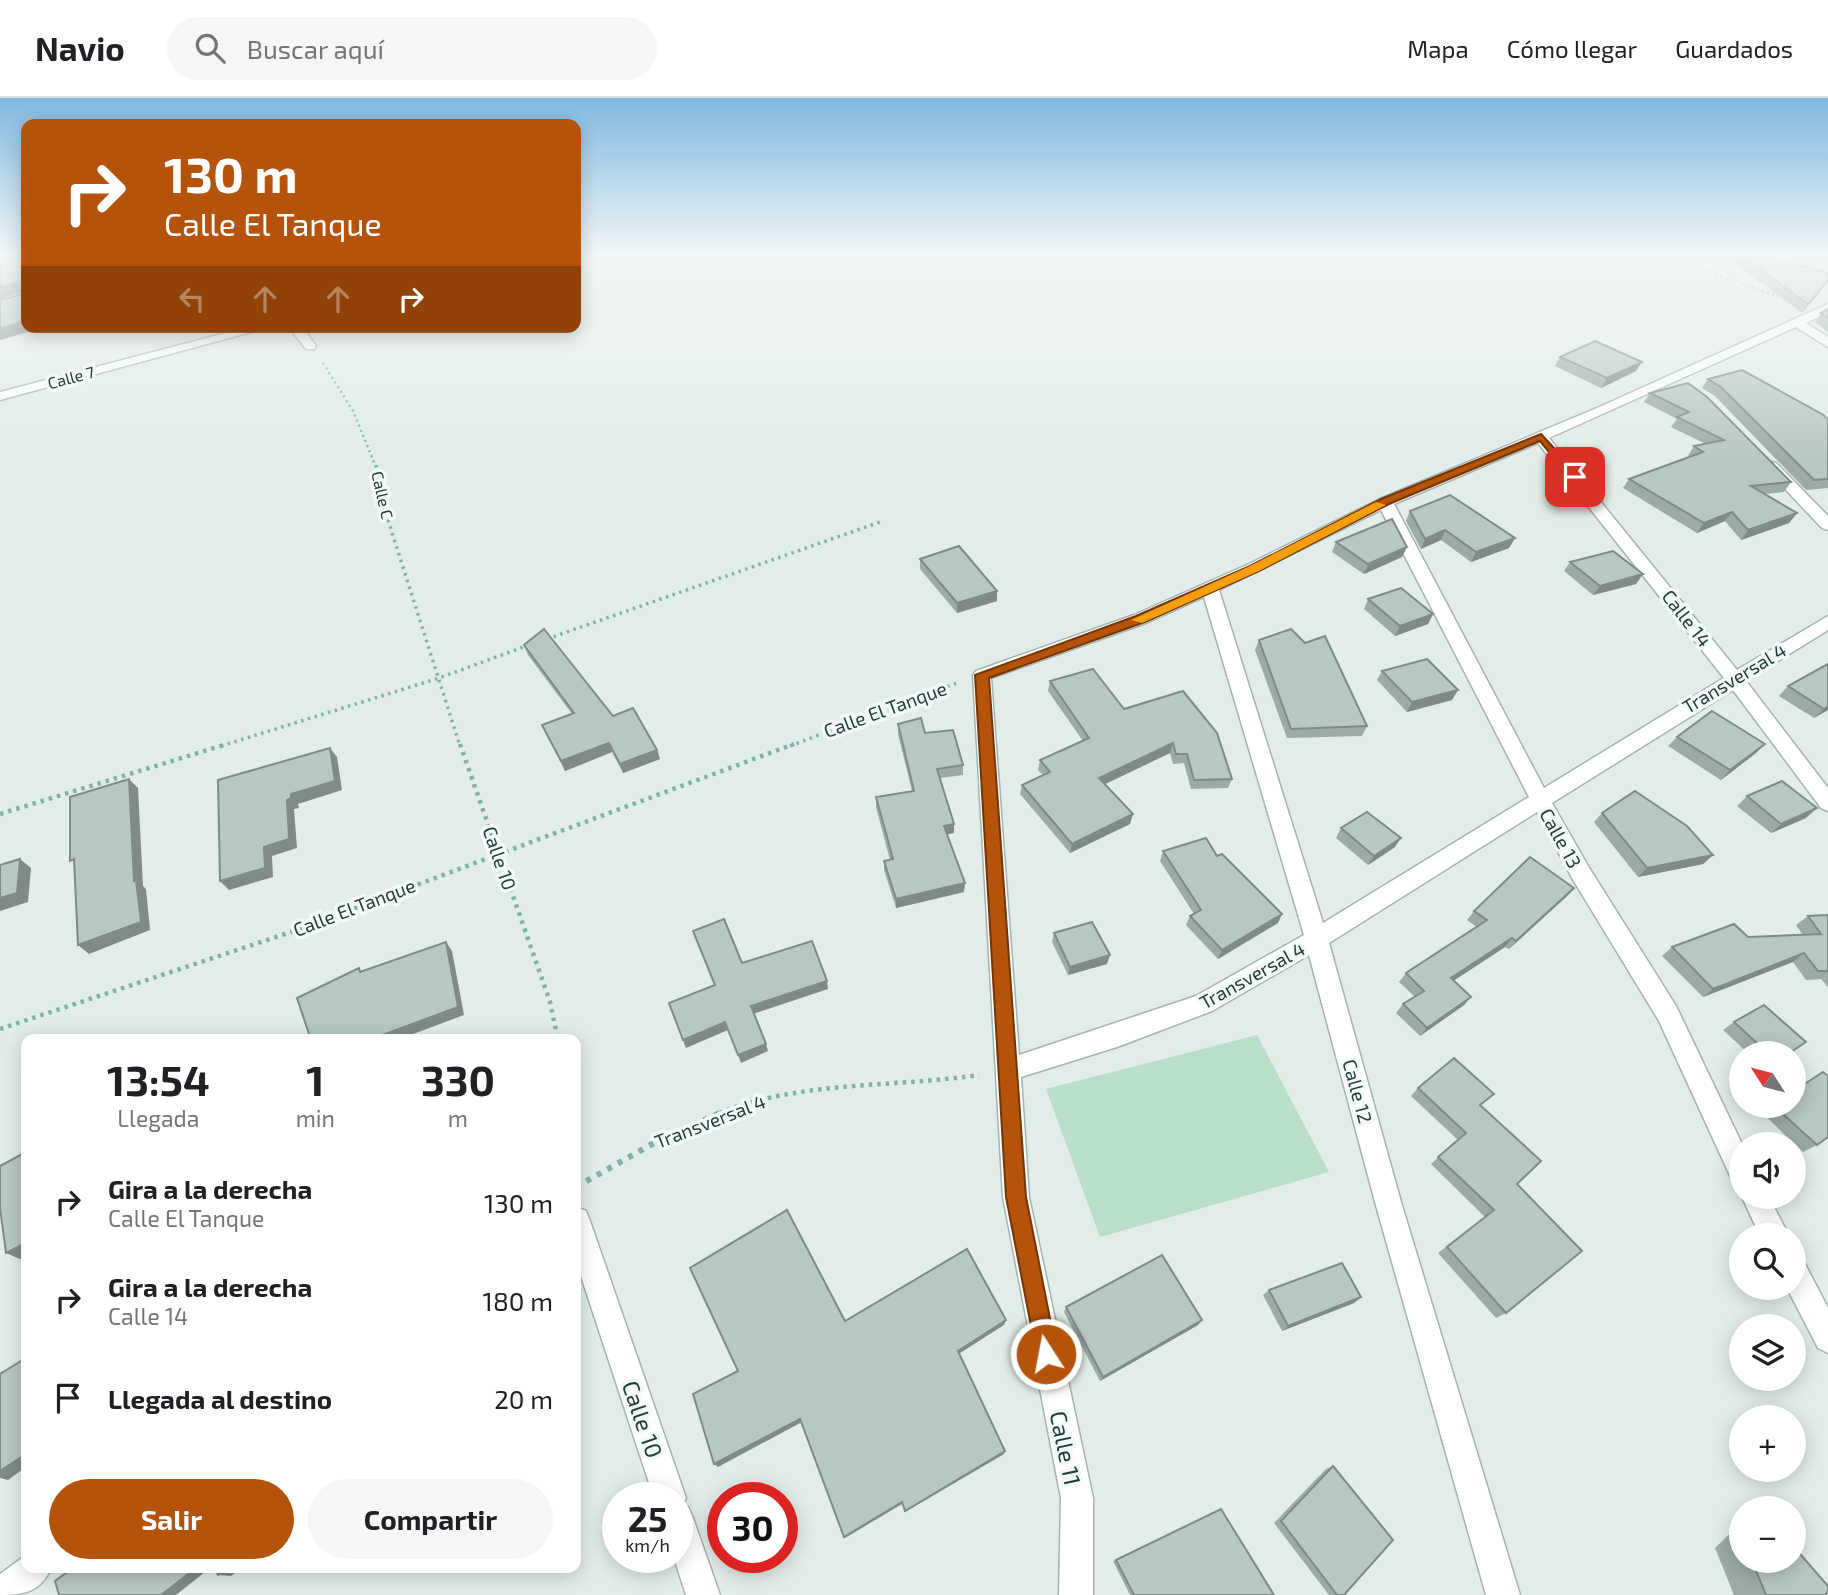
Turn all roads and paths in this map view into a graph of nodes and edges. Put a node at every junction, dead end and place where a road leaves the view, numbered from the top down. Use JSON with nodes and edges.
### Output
{"nodes":[{"id":1,"x":1793,"y":324,"type":"edge"},
{"id":2,"x":1800,"y":324,"type":"edge"},
{"id":3,"x":241,"y":333,"type":"edge"},
{"id":4,"x":300,"y":333,"type":"edge"},
{"id":5,"x":1828,"y":344,"type":"edge"},
{"id":6,"x":310,"y":346,"type":"joint"},
{"id":7,"x":1673,"y":377,"type":"junction"},
{"id":8,"x":1690,"y":387,"type":"edge"},
{"id":9,"x":0,"y":396,"type":"edge"},
{"id":10,"x":1541,"y":437,"type":"junction"},
{"id":11,"x":1756,"y":451,"type":"edge"},
{"id":12,"x":1385,"y":502,"type":"junction"},
{"id":13,"x":883,"y":521,"type":"dead end"},
{"id":14,"x":1828,"y":525,"type":"edge"},
{"id":15,"x":1210,"y":588,"type":"junction"},
{"id":16,"x":1828,"y":622,"type":"edge"},
{"id":17,"x":982,"y":675,"type":"junction"},
{"id":18,"x":1734,"y":677,"type":"junction"},
{"id":19,"x":439,"y":678,"type":"junction"},
{"id":20,"x":1539,"y":798,"type":"junction"},
{"id":21,"x":1828,"y":803,"type":"edge"},
{"id":22,"x":0,"y":814,"type":"edge"},
{"id":23,"x":498,"y":853,"type":"junction"},
{"id":24,"x":1317,"y":938,"type":"junction"},
{"id":25,"x":0,"y":1029,"type":"edge"},
{"id":26,"x":557,"y":1034,"type":"edge"},
{"id":27,"x":1008,"y":1070,"type":"junction"},
{"id":28,"x":1729,"y":1145,"type":"edge"},
{"id":29,"x":581,"y":1185,"type":"edge"},
{"id":30,"x":581,"y":1236,"type":"edge"},
{"id":31,"x":1806,"y":1295,"type":"edge"},
{"id":32,"x":1828,"y":1338,"type":"edge"},
{"id":33,"x":665,"y":1482,"type":"edge"},
{"id":34,"x":693,"y":1564,"type":"edge"},
{"id":35,"x":29,"y":1573,"type":"edge"},
{"id":36,"x":0,"y":1595,"type":"edge"},
{"id":37,"x":704,"y":1595,"type":"edge"},
{"id":38,"x":1076,"y":1595,"type":"edge"},
{"id":39,"x":1503,"y":1595,"type":"edge"}],
"edges":[{"from":1,"to":7,"type":"street"},
{"from":2,"to":5,"type":"street"},
{"from":3,"to":9,"type":"street","name":"Calle 7"},
{"from":4,"to":6,"type":"street"},
{"from":6,"to":19,"type":"path","name":"Calle C"},
{"from":7,"to":8,"type":"street"},
{"from":7,"to":10,"type":"street"},
{"from":10,"to":12,"type":"street"},
{"from":10,"to":18,"type":"street","name":"Calle 14"},
{"from":11,"to":14,"type":"street"},
{"from":12,"to":15,"type":"street"},
{"from":12,"to":20,"type":"street","name":"Calle 13"},
{"from":13,"to":19,"type":"path"},
{"from":15,"to":17,"type":"street"},
{"from":15,"to":24,"type":"street","name":"Calle 12"},
{"from":16,"to":18,"type":"street","name":"Transversal 4"},
{"from":17,"to":23,"type":"path","name":"Calle El Tanque"},
{"from":17,"to":27,"type":"street","name":"Calle 11"},
{"from":18,"to":20,"type":"street","name":"Transversal 4"},
{"from":18,"to":21,"type":"street","name":"Calle 14"},
{"from":19,"to":22,"type":"path"},
{"from":19,"to":23,"type":"path","name":"Calle 10"},
{"from":20,"to":24,"type":"street","name":"Transversal 4"},
{"from":20,"to":28,"type":"street","name":"Calle 13"},
{"from":23,"to":25,"type":"path","name":"Calle El Tanque"},
{"from":23,"to":26,"type":"path","name":"Calle 10"},
{"from":24,"to":27,"type":"street","name":"Transversal 4"},
{"from":24,"to":39,"type":"street","name":"Calle 12"},
{"from":27,"to":29,"type":"path","name":"Transversal 4"},
{"from":27,"to":38,"type":"street","name":"Calle 11"},
{"from":30,"to":33,"type":"street","name":"Calle 10"},
{"from":31,"to":32,"type":"street"},
{"from":34,"to":37,"type":"street"},
{"from":35,"to":36,"type":"street"}]}
